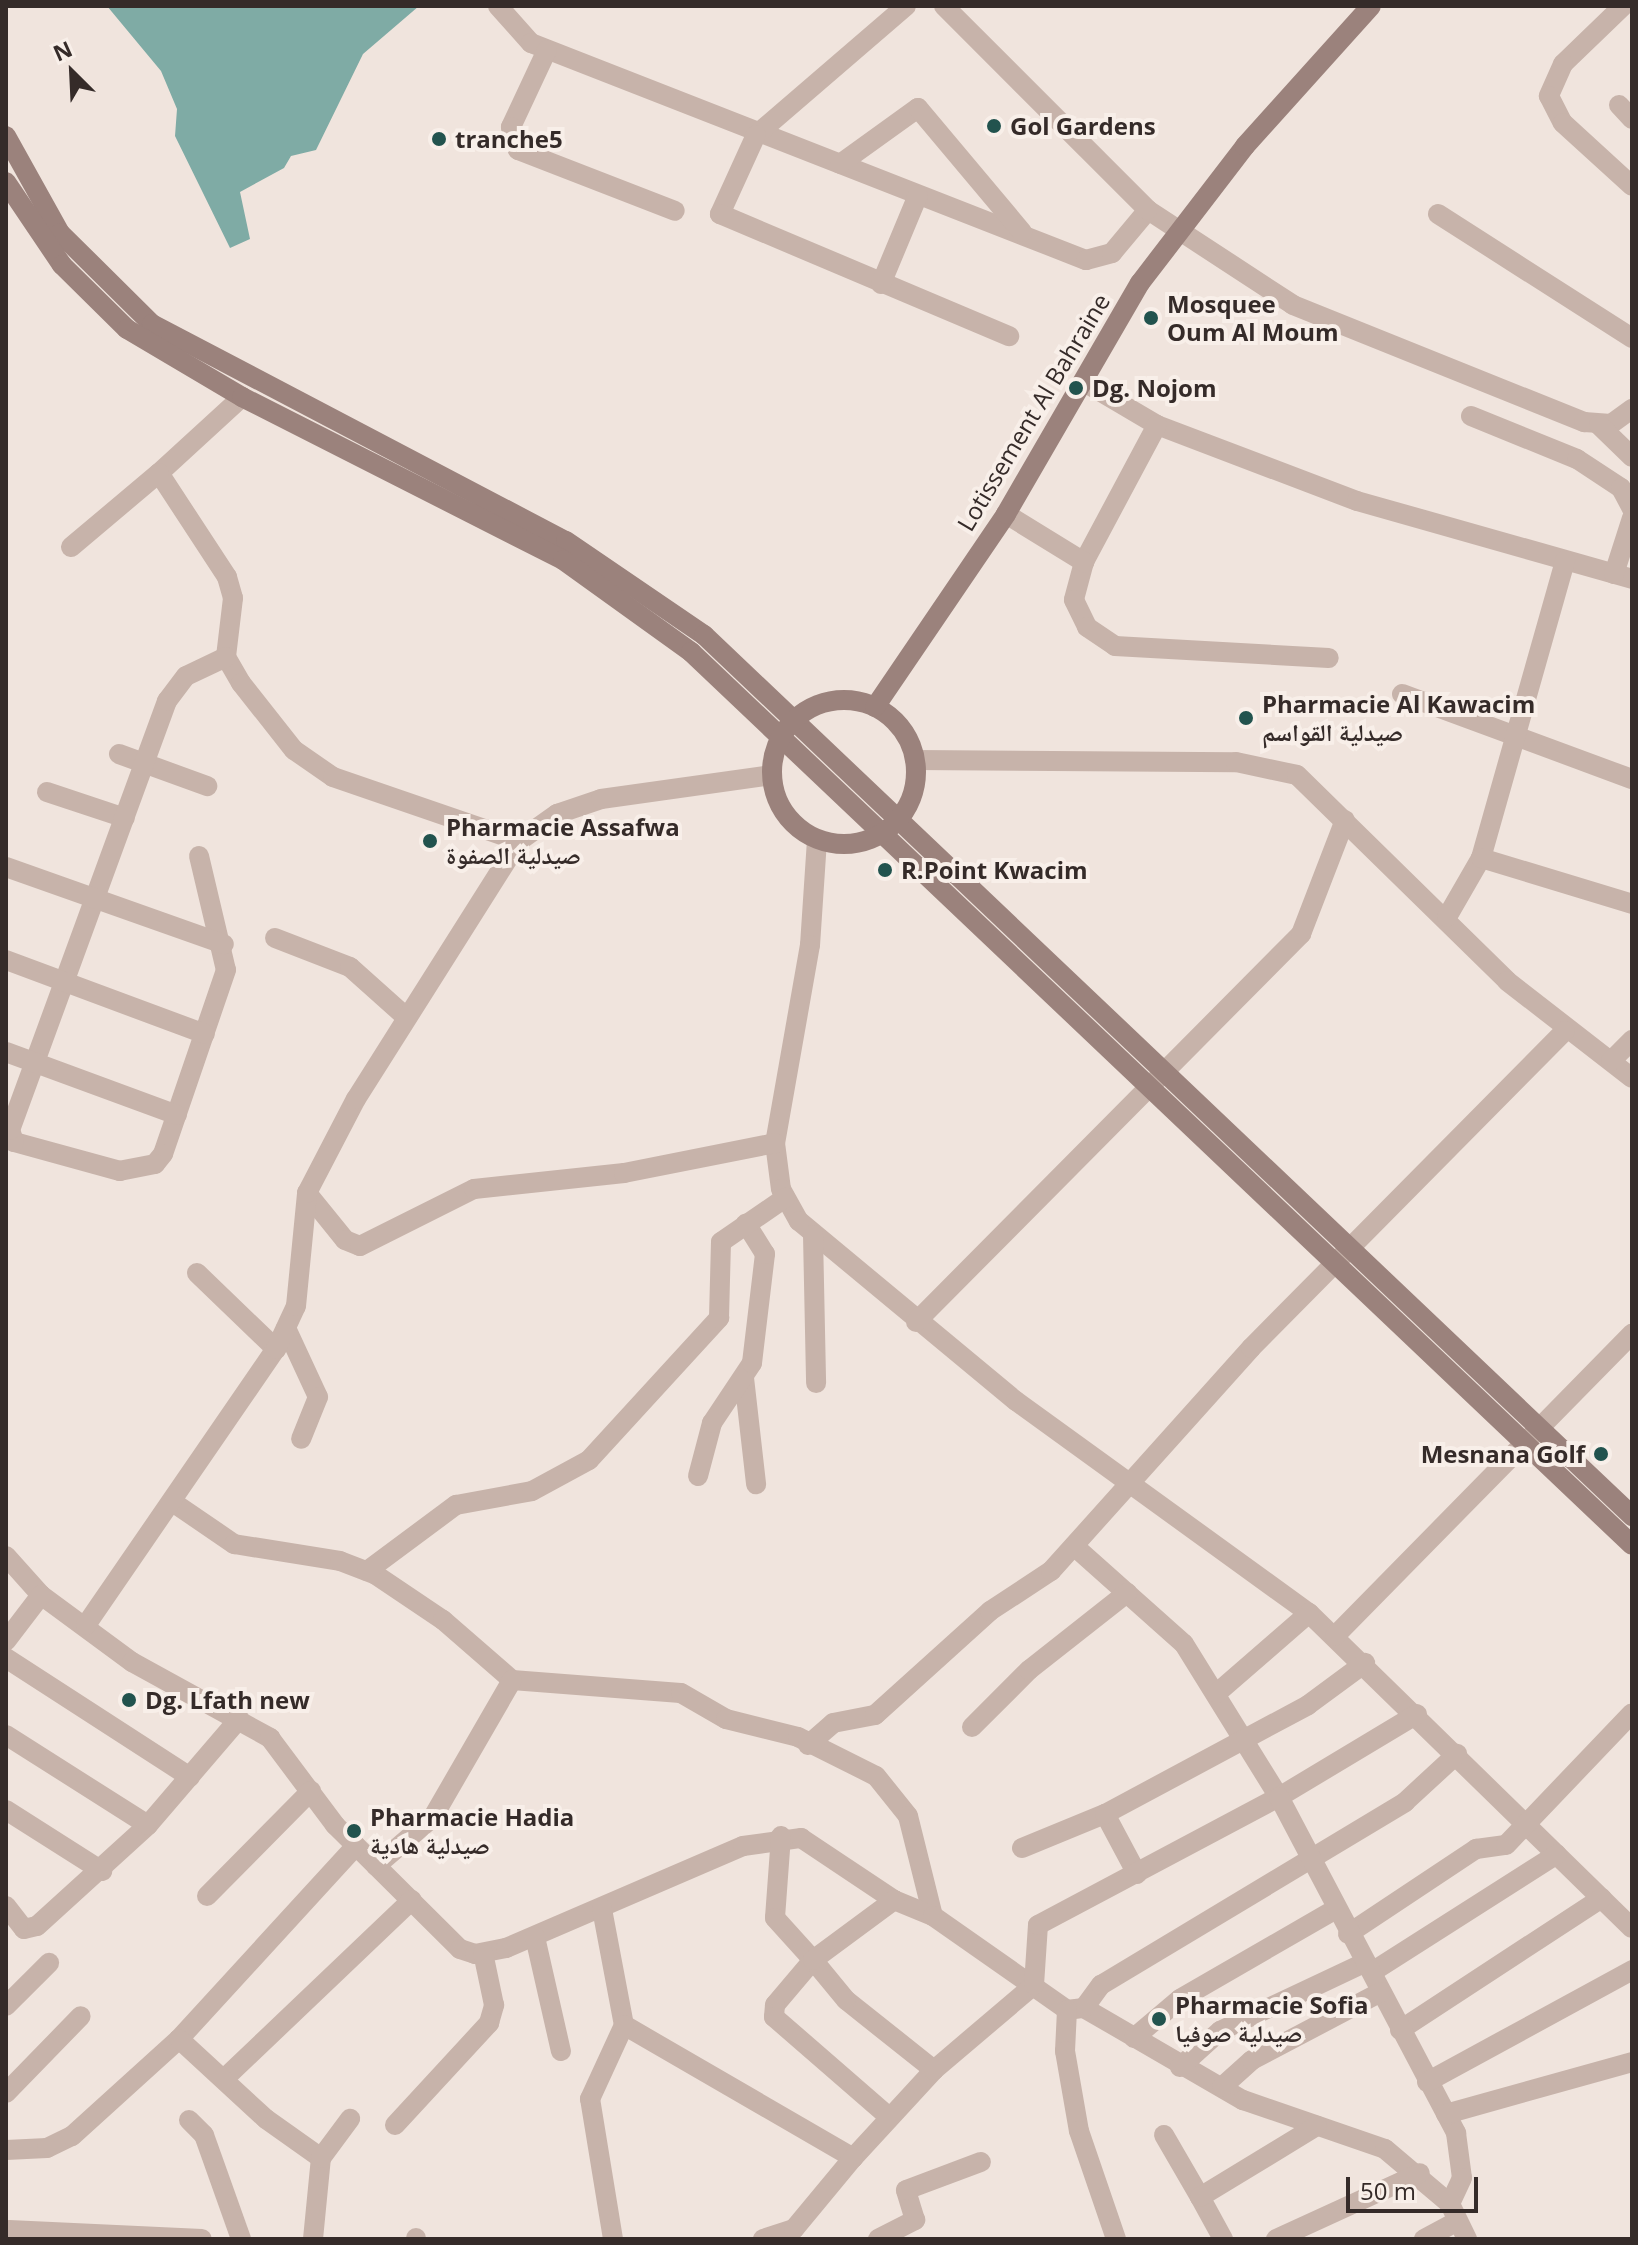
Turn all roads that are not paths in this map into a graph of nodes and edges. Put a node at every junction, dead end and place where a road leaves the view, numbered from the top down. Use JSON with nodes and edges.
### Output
{"nodes":[{"id":1,"x":498,"y":6,"type":"edge"},
{"id":2,"x":906,"y":6,"type":"edge"},
{"id":3,"x":944,"y":6,"type":"edge"},
{"id":4,"x":1371,"y":6,"type":"edge"},
{"id":5,"x":1623,"y":6,"type":"edge"},
{"id":6,"x":547,"y":50,"type":"junction"},
{"id":7,"x":756,"y":135,"type":"junction"},
{"id":8,"x":6,"y":136,"type":"edge"},
{"id":9,"x":840,"y":164,"type":"junction"},
{"id":10,"x":6,"y":182,"type":"edge"},
{"id":11,"x":1632,"y":186,"type":"edge"},
{"id":12,"x":918,"y":195,"type":"junction"},
{"id":13,"x":1148,"y":210,"type":"junction"},
{"id":14,"x":675,"y":211,"type":"dead end"},
{"id":15,"x":1438,"y":214,"type":"dead end"},
{"id":16,"x":1180,"y":228,"type":"junction"},
{"id":17,"x":1024,"y":234,"type":"junction"},
{"id":18,"x":881,"y":284,"type":"junction"},
{"id":19,"x":1009,"y":336,"type":"dead end"},
{"id":20,"x":1632,"y":338,"type":"edge"},
{"id":21,"x":1084,"y":382,"type":"junction"},
{"id":22,"x":242,"y":397,"type":"junction"},
{"id":23,"x":1632,"y":409,"type":"edge"},
{"id":24,"x":1471,"y":416,"type":"dead end"},
{"id":25,"x":1157,"y":425,"type":"junction"},
{"id":26,"x":1599,"y":425,"type":"junction"},
{"id":27,"x":1632,"y":457,"type":"edge"},
{"id":28,"x":159,"y":473,"type":"junction"},
{"id":29,"x":1632,"y":509,"type":"edge"},
{"id":30,"x":1006,"y":514,"type":"junction"},
{"id":31,"x":1632,"y":518,"type":"edge"},
{"id":32,"x":71,"y":547,"type":"dead end"},
{"id":33,"x":1565,"y":561,"type":"junction"},
{"id":34,"x":1084,"y":562,"type":"junction"},
{"id":35,"x":1623,"y":576,"type":"edge"},
{"id":36,"x":226,"y":657,"type":"junction"},
{"id":37,"x":1329,"y":658,"type":"dead end"},
{"id":38,"x":1402,"y":694,"type":"dead end"},
{"id":39,"x":875,"y":707,"type":"junction"},
{"id":40,"x":786,"y":729,"type":"junction"},
{"id":41,"x":1514,"y":737,"type":"junction"},
{"id":42,"x":119,"y":754,"type":"dead end"},
{"id":43,"x":915,"y":760,"type":"junction"},
{"id":44,"x":145,"y":762,"type":"junction"},
{"id":45,"x":771,"y":775,"type":"junction"},
{"id":46,"x":1632,"y":779,"type":"edge"},
{"id":47,"x":207,"y":786,"type":"dead end"},
{"id":48,"x":47,"y":792,"type":"dead end"},
{"id":49,"x":125,"y":818,"type":"junction"},
{"id":50,"x":897,"y":820,"type":"junction"},
{"id":51,"x":1345,"y":820,"type":"junction"},
{"id":52,"x":881,"y":834,"type":"junction"},
{"id":53,"x":817,"y":840,"type":"junction"},
{"id":54,"x":519,"y":841,"type":"junction"},
{"id":55,"x":199,"y":856,"type":"dead end"},
{"id":56,"x":1481,"y":858,"type":"junction"},
{"id":57,"x":6,"y":867,"type":"edge"},
{"id":58,"x":96,"y":903,"type":"junction"},
{"id":59,"x":1632,"y":904,"type":"edge"},
{"id":60,"x":1447,"y":917,"type":"junction"},
{"id":61,"x":275,"y":938,"type":"dead end"},
{"id":62,"x":224,"y":944,"type":"junction"},
{"id":63,"x":6,"y":960,"type":"edge"},
{"id":64,"x":66,"y":981,"type":"junction"},
{"id":65,"x":406,"y":1017,"type":"junction"},
{"id":66,"x":1565,"y":1031,"type":"junction"},
{"id":67,"x":205,"y":1034,"type":"junction"},
{"id":68,"x":1632,"y":1040,"type":"edge"},
{"id":69,"x":6,"y":1052,"type":"edge"},
{"id":70,"x":1611,"y":1061,"type":"junction"},
{"id":71,"x":36,"y":1062,"type":"junction"},
{"id":72,"x":1632,"y":1078,"type":"edge"},
{"id":73,"x":1156,"y":1079,"type":"junction"},
{"id":74,"x":177,"y":1115,"type":"junction"},
{"id":75,"x":775,"y":1143,"type":"junction"},
{"id":76,"x":307,"y":1193,"type":"junction"},
{"id":77,"x":785,"y":1198,"type":"junction"},
{"id":78,"x":746,"y":1224,"type":"junction"},
{"id":79,"x":813,"y":1235,"type":"junction"},
{"id":80,"x":1353,"y":1249,"type":"junction"},
{"id":81,"x":1338,"y":1264,"type":"junction"},
{"id":82,"x":197,"y":1273,"type":"dead end"},
{"id":83,"x":916,"y":1322,"type":"junction"},
{"id":84,"x":286,"y":1328,"type":"junction"},
{"id":85,"x":1632,"y":1334,"type":"edge"},
{"id":86,"x":276,"y":1349,"type":"junction"},
{"id":87,"x":744,"y":1378,"type":"junction"},
{"id":88,"x":816,"y":1383,"type":"dead end"},
{"id":89,"x":1535,"y":1438,"type":"junction"},
{"id":90,"x":301,"y":1439,"type":"dead end"},
{"id":91,"x":698,"y":1476,"type":"dead end"},
{"id":92,"x":1126,"y":1480,"type":"junction"},
{"id":93,"x":756,"y":1484,"type":"dead end"},
{"id":94,"x":174,"y":1503,"type":"junction"},
{"id":95,"x":1632,"y":1516,"type":"edge"},
{"id":96,"x":1632,"y":1545,"type":"edge"},
{"id":97,"x":1074,"y":1546,"type":"junction"},
{"id":98,"x":6,"y":1556,"type":"edge"},
{"id":99,"x":367,"y":1571,"type":"junction"},
{"id":100,"x":1127,"y":1593,"type":"junction"},
{"id":101,"x":41,"y":1595,"type":"junction"},
{"id":102,"x":1309,"y":1613,"type":"junction"},
{"id":103,"x":86,"y":1625,"type":"junction"},
{"id":104,"x":1335,"y":1636,"type":"junction"},
{"id":105,"x":6,"y":1641,"type":"edge"},
{"id":106,"x":6,"y":1658,"type":"edge"},
{"id":107,"x":1365,"y":1663,"type":"junction"},
{"id":108,"x":512,"y":1680,"type":"junction"},
{"id":109,"x":1217,"y":1693,"type":"junction"},
{"id":110,"x":1632,"y":1713,"type":"edge"},
{"id":111,"x":1417,"y":1714,"type":"junction"},
{"id":112,"x":239,"y":1719,"type":"junction"},
{"id":113,"x":972,"y":1727,"type":"dead end"},
{"id":114,"x":6,"y":1735,"type":"edge"},
{"id":115,"x":1243,"y":1738,"type":"junction"},
{"id":116,"x":808,"y":1745,"type":"junction"},
{"id":117,"x":1457,"y":1754,"type":"junction"},
{"id":118,"x":190,"y":1777,"type":"junction"},
{"id":119,"x":311,"y":1791,"type":"junction"},
{"id":120,"x":1279,"y":1797,"type":"junction"},
{"id":121,"x":6,"y":1810,"type":"edge"},
{"id":122,"x":1105,"y":1814,"type":"junction"},
{"id":123,"x":1527,"y":1822,"type":"junction"},
{"id":124,"x":148,"y":1825,"type":"junction"},
{"id":125,"x":781,"y":1836,"type":"junction"},
{"id":126,"x":356,"y":1846,"type":"junction"},
{"id":127,"x":1022,"y":1848,"type":"dead end"},
{"id":128,"x":1557,"y":1854,"type":"junction"},
{"id":129,"x":1315,"y":1862,"type":"junction"},
{"id":130,"x":376,"y":1866,"type":"junction"},
{"id":131,"x":102,"y":1871,"type":"junction"},
{"id":132,"x":1137,"y":1874,"type":"junction"},
{"id":133,"x":207,"y":1896,"type":"dead end"},
{"id":134,"x":1602,"y":1898,"type":"junction"},
{"id":135,"x":412,"y":1900,"type":"junction"},
{"id":136,"x":894,"y":1900,"type":"junction"},
{"id":137,"x":6,"y":1906,"type":"edge"},
{"id":138,"x":602,"y":1909,"type":"junction"},
{"id":139,"x":1336,"y":1909,"type":"junction"},
{"id":140,"x":933,"y":1916,"type":"junction"},
{"id":141,"x":1632,"y":1928,"type":"edge"},
{"id":142,"x":1348,"y":1934,"type":"junction"},
{"id":143,"x":535,"y":1937,"type":"junction"},
{"id":144,"x":483,"y":1953,"type":"junction"},
{"id":145,"x":813,"y":1960,"type":"junction"},
{"id":146,"x":49,"y":1963,"type":"dead end"},
{"id":147,"x":1369,"y":1967,"type":"junction"},
{"id":148,"x":1632,"y":1970,"type":"edge"},
{"id":149,"x":1034,"y":1985,"type":"junction"},
{"id":150,"x":1381,"y":1992,"type":"junction"},
{"id":151,"x":6,"y":2006,"type":"edge"},
{"id":152,"x":1076,"y":2009,"type":"junction"},
{"id":153,"x":81,"y":2016,"type":"dead end"},
{"id":154,"x":624,"y":2025,"type":"junction"},
{"id":155,"x":1400,"y":2030,"type":"junction"},
{"id":156,"x":1134,"y":2038,"type":"junction"},
{"id":157,"x":179,"y":2039,"type":"junction"},
{"id":158,"x":561,"y":2051,"type":"dead end"},
{"id":159,"x":1632,"y":2062,"type":"edge"},
{"id":160,"x":1180,"y":2067,"type":"junction"},
{"id":161,"x":934,"y":2070,"type":"junction"},
{"id":162,"x":225,"y":2078,"type":"junction"},
{"id":163,"x":1427,"y":2082,"type":"junction"},
{"id":164,"x":1222,"y":2087,"type":"junction"},
{"id":165,"x":6,"y":2093,"type":"edge"},
{"id":166,"x":1446,"y":2114,"type":"junction"},
{"id":167,"x":888,"y":2116,"type":"junction"},
{"id":168,"x":350,"y":2119,"type":"dead end"},
{"id":169,"x":189,"y":2120,"type":"dead end"},
{"id":170,"x":395,"y":2125,"type":"dead end"},
{"id":171,"x":1317,"y":2126,"type":"junction"},
{"id":172,"x":1164,"y":2135,"type":"dead end"},
{"id":173,"x":6,"y":2150,"type":"edge"},
{"id":174,"x":321,"y":2158,"type":"junction"},
{"id":175,"x":853,"y":2158,"type":"junction"},
{"id":176,"x":981,"y":2162,"type":"dead end"},
{"id":177,"x":1420,"y":2173,"type":"junction"},
{"id":178,"x":1200,"y":2197,"type":"junction"},
{"id":179,"x":1458,"y":2221,"type":"edge"},
{"id":180,"x":8,"y":2228,"type":"edge"},
{"id":181,"x":800,"y":2234,"type":"edge"},
{"id":182,"x":202,"y":2239,"type":"edge"},
{"id":183,"x":241,"y":2239,"type":"edge"},
{"id":184,"x":313,"y":2239,"type":"edge"},
{"id":185,"x":613,"y":2239,"type":"edge"},
{"id":186,"x":763,"y":2239,"type":"edge"},
{"id":187,"x":878,"y":2239,"type":"edge"},
{"id":188,"x":1116,"y":2239,"type":"edge"},
{"id":189,"x":1223,"y":2239,"type":"edge"},
{"id":190,"x":1276,"y":2239,"type":"edge"},
{"id":191,"x":1424,"y":2239,"type":"edge"}],
"edges":[{"from":1,"to":6,"type":"street"},
{"from":2,"to":7,"type":"street"},
{"from":3,"to":13,"type":"street"},
{"from":4,"to":16,"type":"main road","name":"Lotissement Al Bahraine"},
{"from":5,"to":11,"type":"street"},
{"from":6,"to":7,"type":"street"},
{"from":6,"to":14,"type":"street"},
{"from":7,"to":9,"type":"street"},
{"from":7,"to":18,"type":"street"},
{"from":8,"to":40,"type":"main road"},
{"from":9,"to":12,"type":"street"},
{"from":9,"to":17,"type":"street"},
{"from":10,"to":22,"type":"main road"},
{"from":12,"to":17,"type":"street"},
{"from":12,"to":18,"type":"street"},
{"from":13,"to":16,"type":"street"},
{"from":13,"to":17,"type":"street"},
{"from":15,"to":20,"type":"street"},
{"from":16,"to":21,"type":"main road","name":"Lotissement Al Bahraine"},
{"from":16,"to":26,"type":"street"},
{"from":18,"to":19,"type":"street"},
{"from":21,"to":25,"type":"street"},
{"from":21,"to":30,"type":"main road","name":"Lotissement Al Bahraine"},
{"from":22,"to":28,"type":"street"},
{"from":22,"to":40,"type":"main road"},
{"from":23,"to":26,"type":"street"},
{"from":24,"to":29,"type":"street"},
{"from":25,"to":33,"type":"street"},
{"from":25,"to":34,"type":"street"},
{"from":26,"to":27,"type":"street"},
{"from":28,"to":32,"type":"street"},
{"from":28,"to":36,"type":"street"},
{"from":30,"to":34,"type":"street"},
{"from":30,"to":39,"type":"main road","name":"Lotissement Al Bahraine"},
{"from":31,"to":35,"type":"street"},
{"from":33,"to":35,"type":"street"},
{"from":33,"to":41,"type":"street"},
{"from":34,"to":37,"type":"street"},
{"from":36,"to":44,"type":"street"},
{"from":36,"to":54,"type":"street"},
{"from":38,"to":41,"type":"street"},
{"from":39,"to":40,"type":"main road"},
{"from":39,"to":43,"type":"main road"},
{"from":40,"to":45,"type":"main road"},
{"from":40,"to":50,"type":"main road"},
{"from":40,"to":52,"type":"main road"},
{"from":41,"to":46,"type":"street"},
{"from":41,"to":56,"type":"street"},
{"from":42,"to":44,"type":"street"},
{"from":43,"to":50,"type":"main road"},
{"from":43,"to":51,"type":"street"},
{"from":44,"to":47,"type":"street"},
{"from":44,"to":49,"type":"street"},
{"from":45,"to":53,"type":"main road"},
{"from":45,"to":54,"type":"street"},
{"from":48,"to":49,"type":"street"},
{"from":49,"to":58,"type":"street"},
{"from":50,"to":52,"type":"main road"},
{"from":50,"to":73,"type":"main road"},
{"from":51,"to":60,"type":"street"},
{"from":51,"to":73,"type":"street"},
{"from":52,"to":53,"type":"main road"},
{"from":52,"to":73,"type":"main road"},
{"from":53,"to":75,"type":"street"},
{"from":54,"to":65,"type":"street"},
{"from":55,"to":62,"type":"street"},
{"from":56,"to":59,"type":"street"},
{"from":56,"to":60,"type":"street"},
{"from":57,"to":58,"type":"street"},
{"from":58,"to":62,"type":"street"},
{"from":58,"to":64,"type":"street"},
{"from":60,"to":66,"type":"street"},
{"from":61,"to":65,"type":"street"},
{"from":62,"to":67,"type":"street"},
{"from":63,"to":64,"type":"street"},
{"from":64,"to":67,"type":"street"},
{"from":64,"to":71,"type":"street"},
{"from":65,"to":76,"type":"street"},
{"from":66,"to":70,"type":"street"},
{"from":66,"to":80,"type":"street"},
{"from":67,"to":74,"type":"street"},
{"from":68,"to":70,"type":"street"},
{"from":69,"to":71,"type":"street"},
{"from":70,"to":72,"type":"street"},
{"from":71,"to":74,"type":"street"},
{"from":71,"to":74,"type":"street"},
{"from":73,"to":80,"type":"main road"},
{"from":73,"to":81,"type":"main road"},
{"from":73,"to":83,"type":"street"},
{"from":75,"to":76,"type":"street"},
{"from":75,"to":77,"type":"street"},
{"from":76,"to":84,"type":"street"},
{"from":77,"to":78,"type":"street"},
{"from":77,"to":79,"type":"street"},
{"from":78,"to":87,"type":"street"},
{"from":78,"to":99,"type":"street"},
{"from":79,"to":83,"type":"street"},
{"from":79,"to":88,"type":"street"},
{"from":80,"to":81,"type":"street"},
{"from":80,"to":89,"type":"main road"},
{"from":81,"to":89,"type":"main road"},
{"from":81,"to":92,"type":"street"},
{"from":82,"to":86,"type":"street"},
{"from":83,"to":92,"type":"street"},
{"from":84,"to":86,"type":"street"},
{"from":84,"to":90,"type":"street"},
{"from":85,"to":89,"type":"street"},
{"from":86,"to":94,"type":"street"},
{"from":87,"to":91,"type":"street"},
{"from":87,"to":93,"type":"street"},
{"from":89,"to":95,"type":"main road"},
{"from":89,"to":96,"type":"main road"},
{"from":89,"to":104,"type":"street"},
{"from":92,"to":97,"type":"street"},
{"from":92,"to":102,"type":"street"},
{"from":94,"to":99,"type":"street"},
{"from":94,"to":103,"type":"street"},
{"from":97,"to":100,"type":"street"},
{"from":97,"to":116,"type":"street"},
{"from":98,"to":101,"type":"street"},
{"from":99,"to":108,"type":"street"},
{"from":100,"to":109,"type":"street"},
{"from":100,"to":113,"type":"street"},
{"from":101,"to":103,"type":"street"},
{"from":101,"to":105,"type":"street"},
{"from":102,"to":104,"type":"street"},
{"from":102,"to":109,"type":"street"},
{"from":103,"to":112,"type":"street"},
{"from":104,"to":107,"type":"street"},
{"from":106,"to":118,"type":"street"},
{"from":107,"to":111,"type":"street"},
{"from":107,"to":115,"type":"street"},
{"from":108,"to":116,"type":"street"},
{"from":108,"to":130,"type":"street"},
{"from":109,"to":115,"type":"street"},
{"from":110,"to":123,"type":"street"},
{"from":111,"to":117,"type":"street"},
{"from":111,"to":120,"type":"street"},
{"from":112,"to":118,"type":"street"},
{"from":112,"to":119,"type":"street"},
{"from":114,"to":124,"type":"street"},
{"from":115,"to":120,"type":"street"},
{"from":115,"to":122,"type":"street"},
{"from":116,"to":140,"type":"street"},
{"from":117,"to":123,"type":"street"},
{"from":117,"to":129,"type":"street"},
{"from":118,"to":124,"type":"street"},
{"from":119,"to":126,"type":"street"},
{"from":119,"to":133,"type":"street"},
{"from":120,"to":129,"type":"street"},
{"from":120,"to":132,"type":"street"},
{"from":121,"to":131,"type":"street"},
{"from":122,"to":127,"type":"street"},
{"from":122,"to":132,"type":"street"},
{"from":123,"to":128,"type":"street"},
{"from":123,"to":142,"type":"street"},
{"from":124,"to":131,"type":"street"},
{"from":125,"to":136,"type":"street"},
{"from":125,"to":138,"type":"street"},
{"from":125,"to":145,"type":"street"},
{"from":126,"to":130,"type":"street"},
{"from":126,"to":157,"type":"street"},
{"from":128,"to":134,"type":"street"},
{"from":128,"to":147,"type":"street"},
{"from":129,"to":139,"type":"street"},
{"from":129,"to":152,"type":"street"},
{"from":130,"to":135,"type":"street"},
{"from":131,"to":137,"type":"street"},
{"from":132,"to":149,"type":"street"},
{"from":134,"to":141,"type":"street"},
{"from":134,"to":155,"type":"street"},
{"from":135,"to":144,"type":"street"},
{"from":135,"to":162,"type":"street"},
{"from":136,"to":140,"type":"street"},
{"from":136,"to":145,"type":"street"},
{"from":138,"to":143,"type":"street"},
{"from":138,"to":154,"type":"street"},
{"from":139,"to":142,"type":"street"},
{"from":139,"to":156,"type":"street"},
{"from":140,"to":149,"type":"street"},
{"from":142,"to":147,"type":"street"},
{"from":143,"to":144,"type":"street"},
{"from":143,"to":158,"type":"street"},
{"from":144,"to":170,"type":"street"},
{"from":145,"to":161,"type":"street"},
{"from":145,"to":167,"type":"street"},
{"from":146,"to":151,"type":"street"},
{"from":147,"to":150,"type":"street"},
{"from":147,"to":160,"type":"street"},
{"from":148,"to":163,"type":"street"},
{"from":149,"to":152,"type":"street"},
{"from":149,"to":161,"type":"street"},
{"from":150,"to":155,"type":"street"},
{"from":150,"to":164,"type":"street"},
{"from":152,"to":156,"type":"street"},
{"from":152,"to":188,"type":"street"},
{"from":153,"to":165,"type":"street"},
{"from":154,"to":175,"type":"street"},
{"from":154,"to":185,"type":"street"},
{"from":155,"to":163,"type":"street"},
{"from":156,"to":160,"type":"street"},
{"from":157,"to":162,"type":"street"},
{"from":157,"to":173,"type":"street"},
{"from":159,"to":166,"type":"street"},
{"from":160,"to":164,"type":"street"},
{"from":161,"to":167,"type":"street"},
{"from":162,"to":174,"type":"street"},
{"from":163,"to":166,"type":"street"},
{"from":164,"to":171,"type":"street"},
{"from":166,"to":179,"type":"street"},
{"from":167,"to":175,"type":"street"},
{"from":168,"to":174,"type":"street"},
{"from":169,"to":183,"type":"street"},
{"from":171,"to":177,"type":"street"},
{"from":171,"to":178,"type":"street"},
{"from":172,"to":178,"type":"street"},
{"from":174,"to":184,"type":"street"},
{"from":175,"to":181,"type":"street"},
{"from":176,"to":187,"type":"street"},
{"from":177,"to":179,"type":"street"},
{"from":177,"to":190,"type":"street"},
{"from":178,"to":189,"type":"street"},
{"from":179,"to":191,"type":"street"},
{"from":180,"to":182,"type":"street"},
{"from":181,"to":186,"type":"street"}]}
